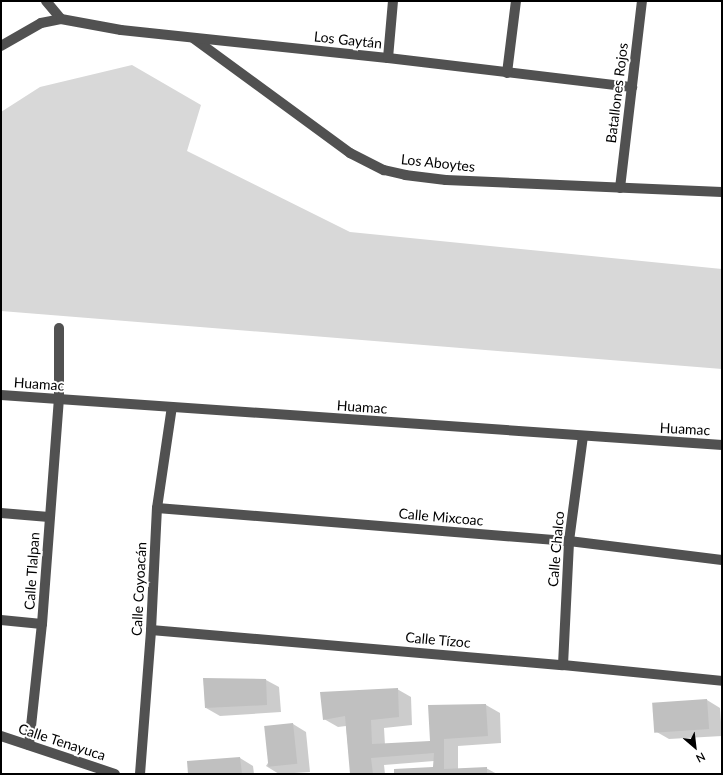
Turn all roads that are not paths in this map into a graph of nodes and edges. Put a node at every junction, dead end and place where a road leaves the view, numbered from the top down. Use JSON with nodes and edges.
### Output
{"nodes":[{"id":1,"x":46,"y":1,"type":"edge"},
{"id":2,"x":393,"y":1,"type":"edge"},
{"id":3,"x":516,"y":1,"type":"edge"},
{"id":4,"x":642,"y":1,"type":"edge"},
{"id":5,"x":61,"y":19,"type":"junction"},
{"id":6,"x":192,"y":38,"type":"junction"},
{"id":7,"x":1,"y":46,"type":"edge"},
{"id":8,"x":388,"y":58,"type":"junction"},
{"id":9,"x":507,"y":73,"type":"junction"},
{"id":10,"x":632,"y":87,"type":"junction"},
{"id":11,"x":620,"y":188,"type":"junction"},
{"id":12,"x":722,"y":192,"type":"edge"},
{"id":13,"x":59,"y":328,"type":"dead end"},
{"id":14,"x":1,"y":395,"type":"edge"},
{"id":15,"x":59,"y":400,"type":"junction"},
{"id":16,"x":172,"y":407,"type":"junction"},
{"id":17,"x":583,"y":436,"type":"junction"},
{"id":18,"x":722,"y":445,"type":"edge"},
{"id":19,"x":157,"y":508,"type":"junction"},
{"id":20,"x":1,"y":513,"type":"edge"},
{"id":21,"x":49,"y":517,"type":"junction"},
{"id":22,"x":569,"y":541,"type":"junction"},
{"id":23,"x":722,"y":560,"type":"edge"},
{"id":24,"x":1,"y":620,"type":"edge"},
{"id":25,"x":42,"y":624,"type":"junction"},
{"id":26,"x":151,"y":630,"type":"junction"},
{"id":27,"x":563,"y":665,"type":"junction"},
{"id":28,"x":722,"y":681,"type":"edge"},
{"id":29,"x":1,"y":736,"type":"edge"},
{"id":30,"x":29,"y":745,"type":"junction"},
{"id":31,"x":115,"y":774,"type":"edge"},
{"id":32,"x":140,"y":774,"type":"edge"}],
"edges":[{"from":1,"to":5,"type":"street"},
{"from":2,"to":8,"type":"street"},
{"from":3,"to":9,"type":"street"},
{"from":4,"to":10,"type":"street","name":"Batallones Rojos"},
{"from":5,"to":6,"type":"street","name":"Los Gaytán"},
{"from":5,"to":7,"type":"street"},
{"from":6,"to":8,"type":"street","name":"Los Gaytán"},
{"from":6,"to":11,"type":"street","name":"Los Aboytes"},
{"from":8,"to":9,"type":"street","name":"Los Gaytán"},
{"from":9,"to":10,"type":"street","name":"Los Gaytán"},
{"from":10,"to":11,"type":"street","name":"Batallones Rojos"},
{"from":11,"to":12,"type":"street","name":"Los Aboytes"},
{"from":13,"to":15,"type":"street","name":"Calle Tlalpan"},
{"from":14,"to":15,"type":"street","name":"Huamac"},
{"from":15,"to":16,"type":"street","name":"Huamac"},
{"from":15,"to":21,"type":"street","name":"Calle Tlalpan"},
{"from":16,"to":17,"type":"street","name":"Huamac"},
{"from":16,"to":19,"type":"street","name":"Calle Coyoacán"},
{"from":17,"to":18,"type":"street","name":"Huamac"},
{"from":17,"to":22,"type":"street","name":"Calle Chalco"},
{"from":19,"to":22,"type":"street","name":"Calle Mixcoac"},
{"from":19,"to":26,"type":"street","name":"Calle Coyoacán"},
{"from":20,"to":21,"type":"street"},
{"from":21,"to":25,"type":"street","name":"Calle Tlalpan"},
{"from":22,"to":23,"type":"street","name":"Calle Mixcoac"},
{"from":22,"to":27,"type":"street","name":"Calle Chalco"},
{"from":24,"to":25,"type":"street"},
{"from":25,"to":30,"type":"street","name":"Calle Tlalpan"},
{"from":26,"to":27,"type":"street","name":"Calle Tízoc"},
{"from":26,"to":32,"type":"street","name":"Calle Coyoacán"},
{"from":27,"to":28,"type":"street","name":"Calle Tízoc"},
{"from":29,"to":30,"type":"street","name":"Calle Tenayuca"},
{"from":30,"to":31,"type":"street","name":"Calle Tenayuca"}]}
